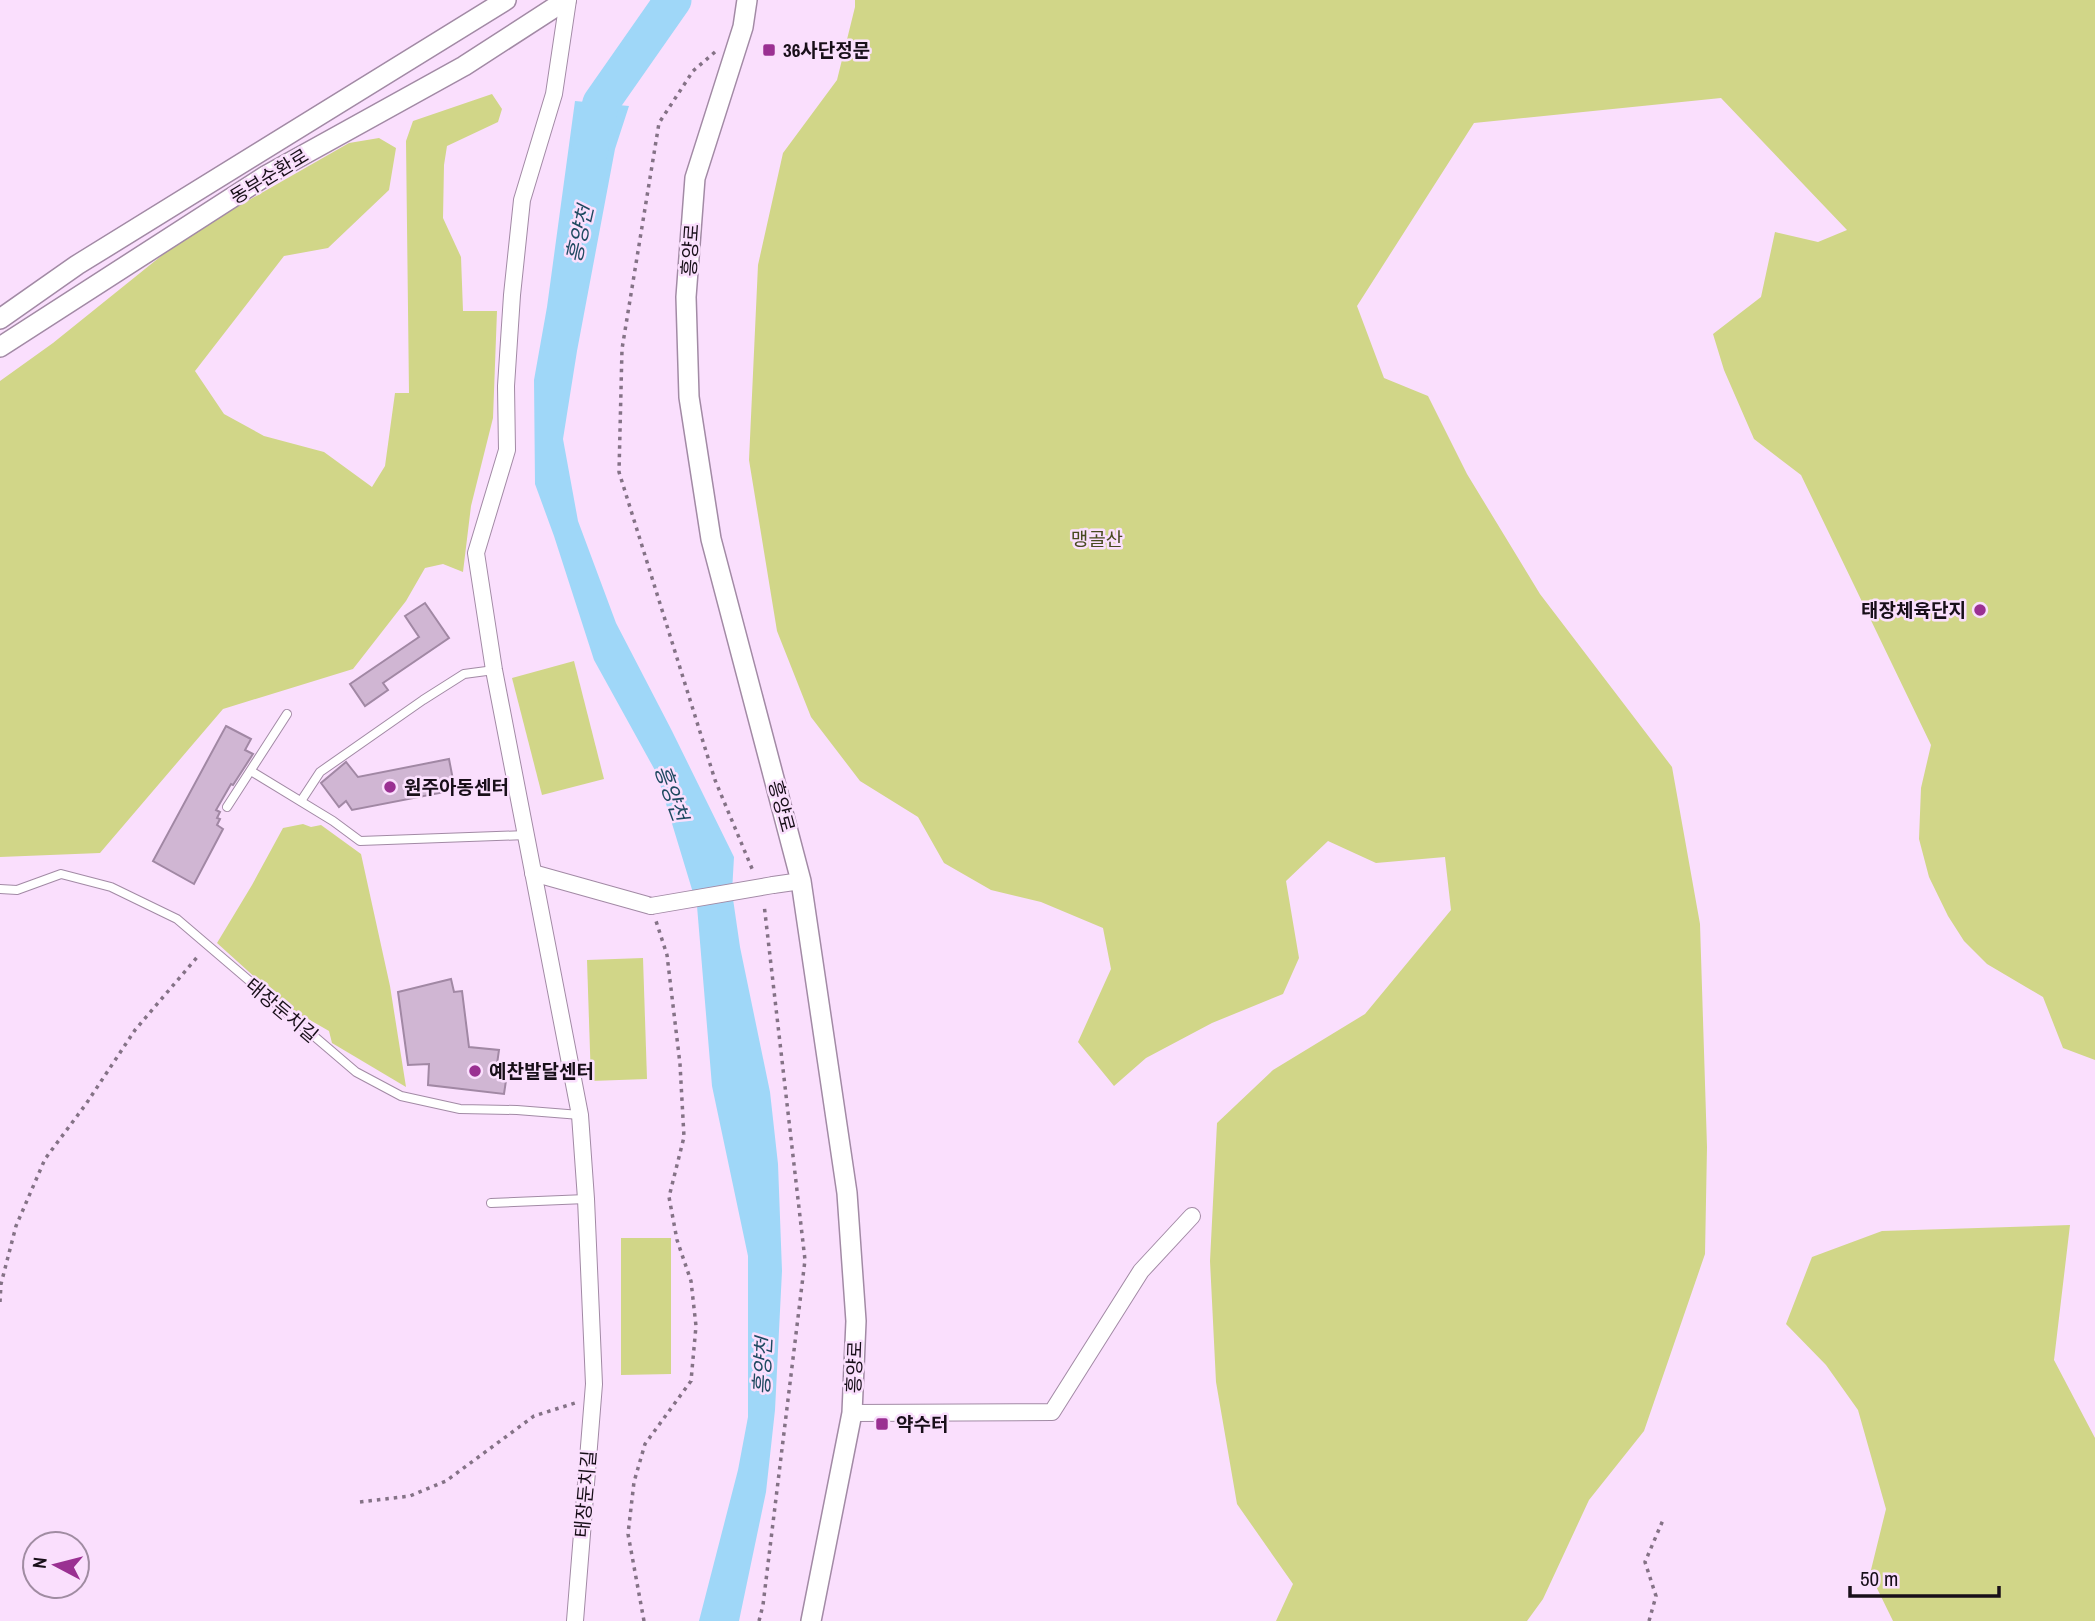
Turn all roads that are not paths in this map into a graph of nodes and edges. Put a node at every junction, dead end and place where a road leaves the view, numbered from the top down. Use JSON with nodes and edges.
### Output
{"nodes":[{"id":1,"x":506,"y":0,"type":"edge"},
{"id":2,"x":567,"y":0,"type":"edge"},
{"id":3,"x":733,"y":0,"type":"edge"},
{"id":4,"x":747,"y":0,"type":"edge"},
{"id":5,"x":758,"y":0,"type":"edge"},
{"id":6,"x":743,"y":27,"type":"junction"},
{"id":7,"x":0,"y":318,"type":"edge"},
{"id":8,"x":0,"y":346,"type":"edge"},
{"id":9,"x":494,"y":670,"type":"junction"},
{"id":10,"x":287,"y":714,"type":"dead end"},
{"id":11,"x":251,"y":771,"type":"junction"},
{"id":12,"x":301,"y":801,"type":"junction"},
{"id":13,"x":227,"y":807,"type":"dead end"},
{"id":14,"x":526,"y":835,"type":"junction"},
{"id":15,"x":533,"y":873,"type":"junction"},
{"id":16,"x":801,"y":881,"type":"junction"},
{"id":17,"x":0,"y":889,"type":"edge"},
{"id":18,"x":580,"y":1115,"type":"junction"},
{"id":19,"x":586,"y":1199,"type":"junction"},
{"id":20,"x":491,"y":1203,"type":"dead end"},
{"id":21,"x":1192,"y":1216,"type":"dead end"},
{"id":22,"x":852,"y":1413,"type":"junction"},
{"id":23,"x":575,"y":1621,"type":"edge"},
{"id":24,"x":811,"y":1621,"type":"edge"}],
"edges":[{"from":1,"to":7,"type":"street","name":"동부순환로"},
{"from":2,"to":8,"type":"street","name":"동부순환로"},
{"from":2,"to":9,"type":"street","name":"태장둔치길"},
{"from":3,"to":6,"type":"street"},
{"from":4,"to":6,"type":"street","name":"흥양로"},
{"from":5,"to":6,"type":"street"},
{"from":6,"to":16,"type":"street","name":"흥양로"},
{"from":9,"to":12,"type":"lane"},
{"from":9,"to":14,"type":"street","name":"태장둔치길"},
{"from":10,"to":11,"type":"lane"},
{"from":11,"to":12,"type":"lane"},
{"from":11,"to":13,"type":"lane"},
{"from":12,"to":14,"type":"lane"},
{"from":14,"to":15,"type":"street","name":"태장둔치길"},
{"from":15,"to":16,"type":"street","bridge":true},
{"from":15,"to":18,"type":"street","name":"태장둔치길"},
{"from":16,"to":22,"type":"street","name":"흥양로"},
{"from":17,"to":18,"type":"lane","name":"태장둔치길"},
{"from":18,"to":19,"type":"street","name":"태장둔치길"},
{"from":19,"to":20,"type":"lane"},
{"from":19,"to":23,"type":"street","name":"태장둔치길"},
{"from":21,"to":22,"type":"street"},
{"from":22,"to":24,"type":"street","name":"흥양로"}]}
